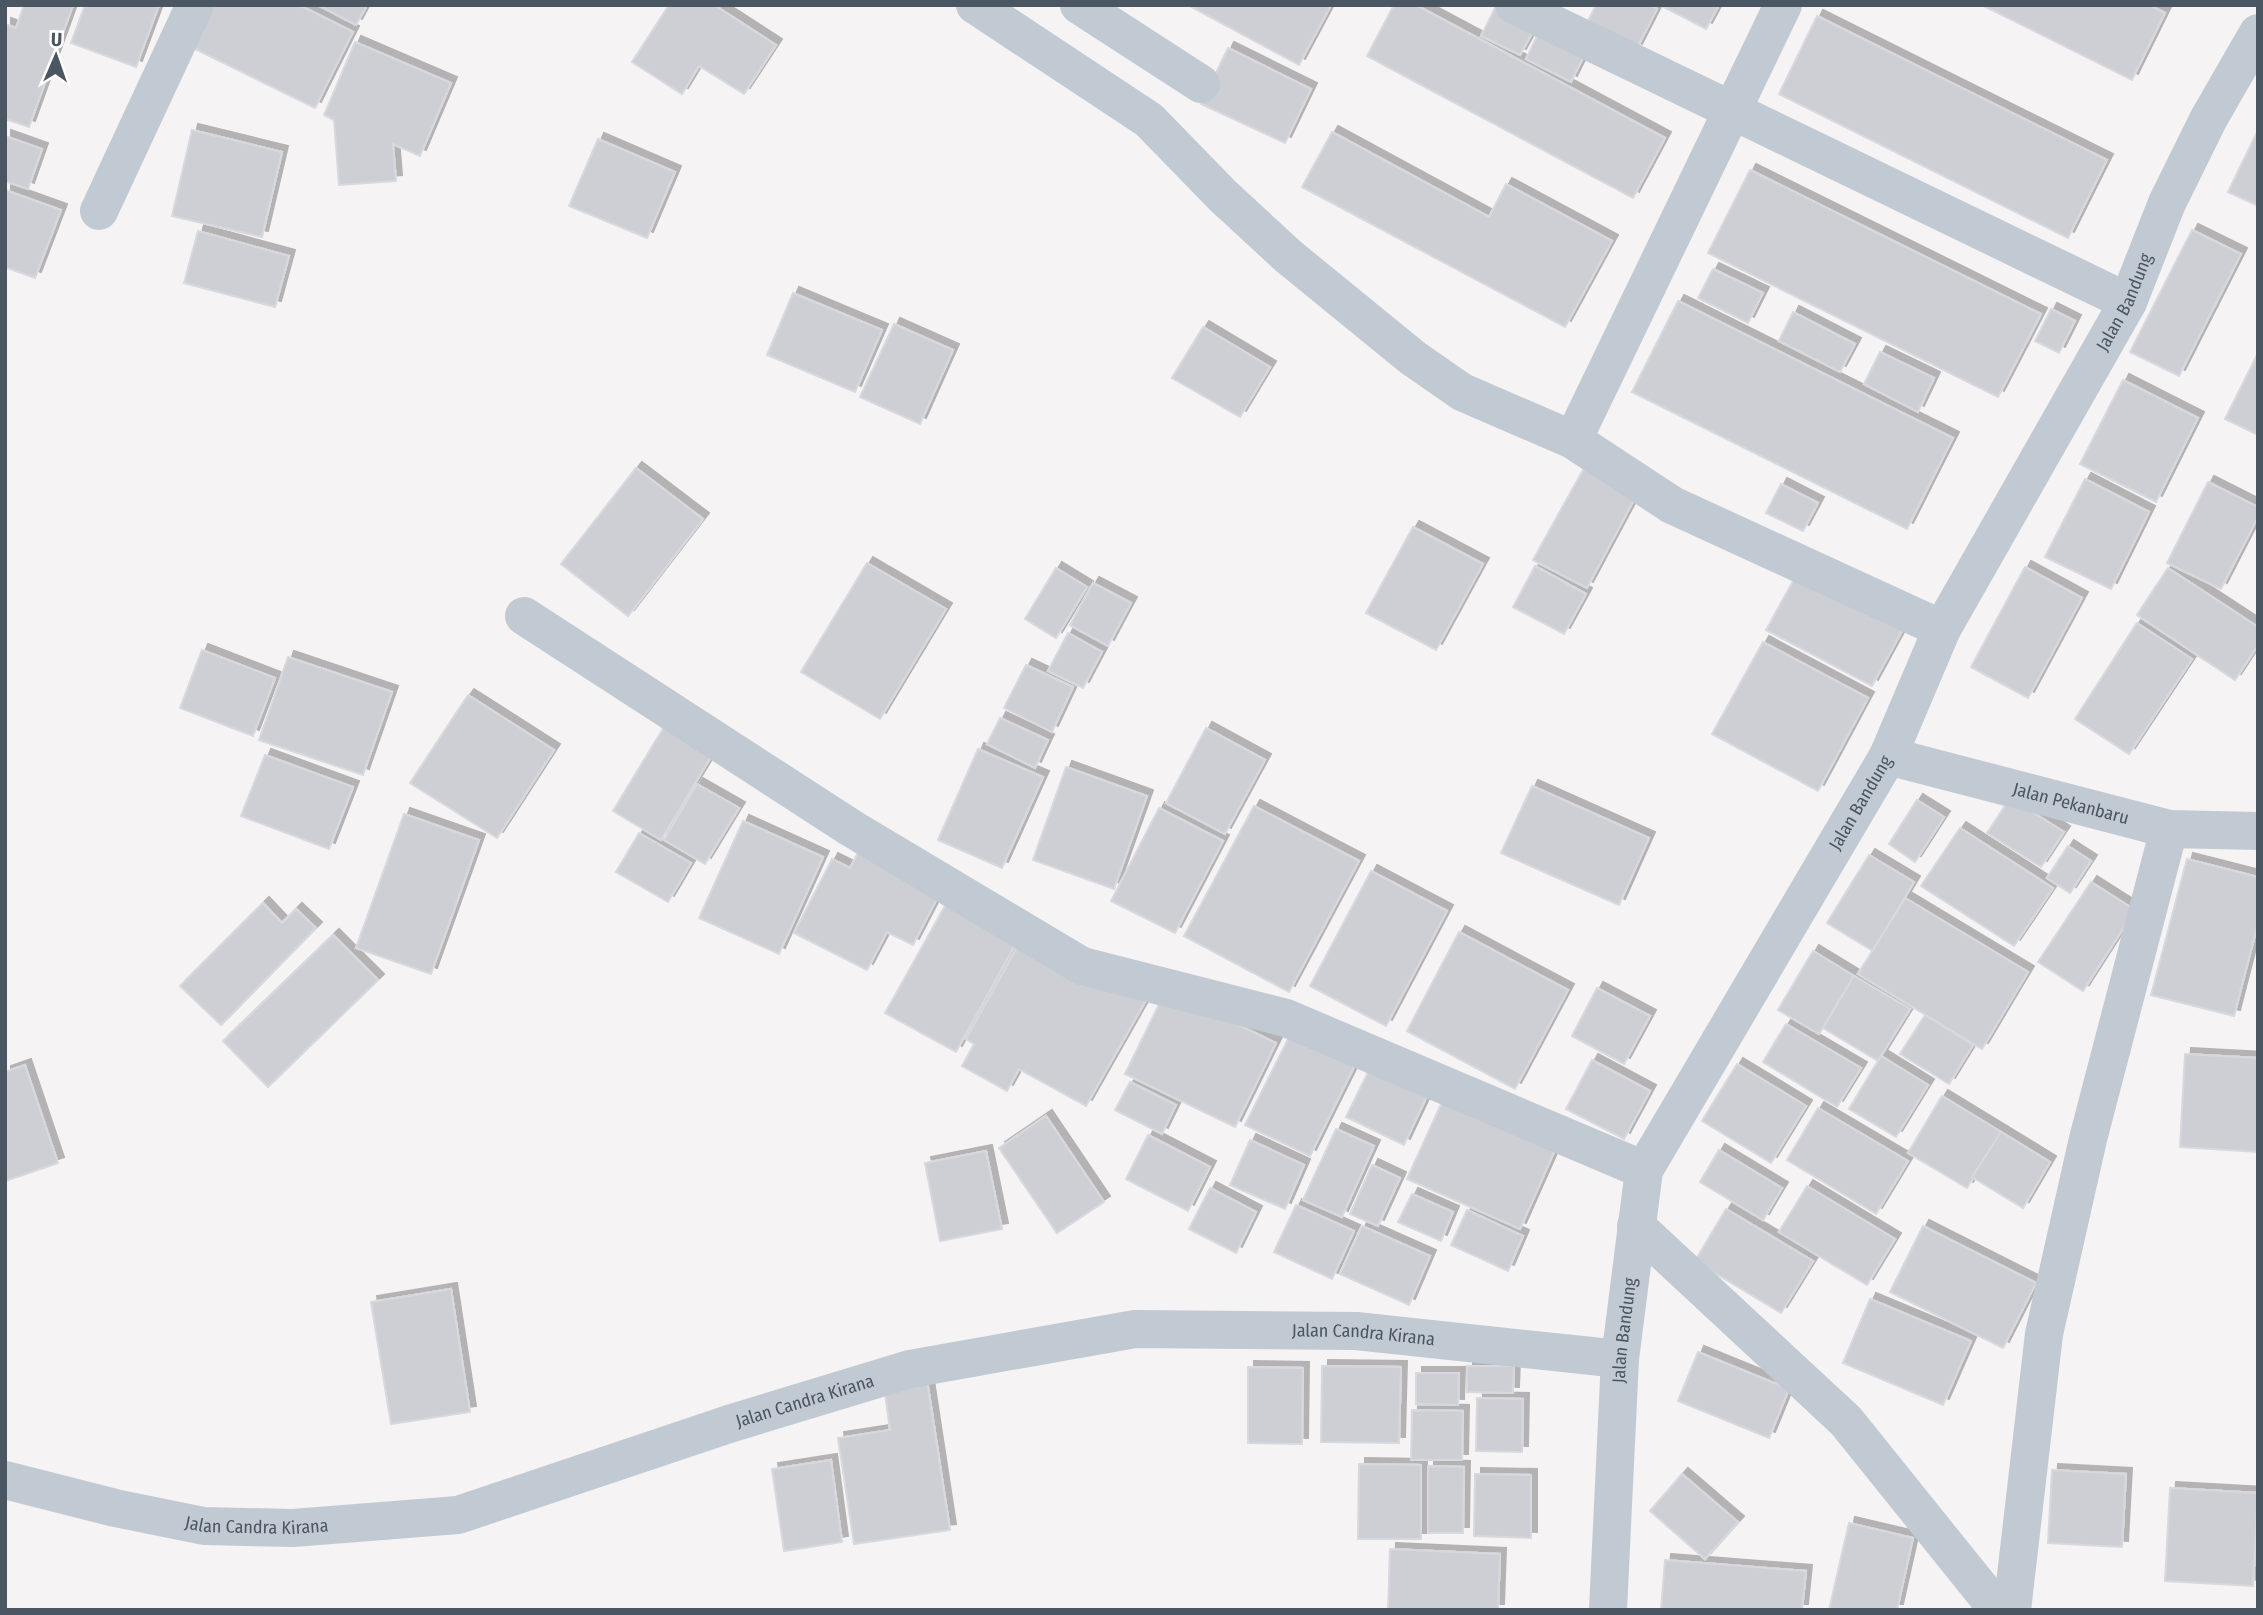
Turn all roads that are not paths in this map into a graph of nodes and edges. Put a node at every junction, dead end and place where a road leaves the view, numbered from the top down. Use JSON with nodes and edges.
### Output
{"nodes":[{"id":1,"x":195,"y":5,"type":"edge"},
{"id":2,"x":975,"y":5,"type":"edge"},
{"id":3,"x":1079,"y":5,"type":"edge"},
{"id":4,"x":1514,"y":5,"type":"edge"},
{"id":5,"x":1783,"y":5,"type":"edge"},
{"id":6,"x":2258,"y":33,"type":"edge"},
{"id":7,"x":1201,"y":84,"type":"dead end"},
{"id":8,"x":1731,"y":110,"type":"junction"},
{"id":9,"x":99,"y":211,"type":"dead end"},
{"id":10,"x":2128,"y":302,"type":"junction"},
{"id":11,"x":1573,"y":440,"type":"junction"},
{"id":12,"x":524,"y":616,"type":"dead end"},
{"id":13,"x":1942,"y":629,"type":"junction"},
{"id":14,"x":1888,"y":756,"type":"junction"},
{"id":15,"x":2169,"y":829,"type":"junction"},
{"id":16,"x":2258,"y":831,"type":"edge"},
{"id":17,"x":1644,"y":1170,"type":"junction"},
{"id":18,"x":1636,"y":1226,"type":"junction"},
{"id":19,"x":1620,"y":1359,"type":"junction"},
{"id":20,"x":5,"y":1480,"type":"edge"},
{"id":21,"x":1608,"y":1610,"type":"edge"},
{"id":22,"x":1998,"y":1610,"type":"edge"},
{"id":23,"x":2011,"y":1610,"type":"edge"}],
"edges":[{"from":1,"to":9,"type":"street"},
{"from":2,"to":11,"type":"street"},
{"from":3,"to":7,"type":"street"},
{"from":4,"to":8,"type":"street"},
{"from":5,"to":8,"type":"street"},
{"from":6,"to":10,"type":"street","name":"Jalan Bandung"},
{"from":8,"to":10,"type":"street"},
{"from":8,"to":11,"type":"street"},
{"from":10,"to":13,"type":"street","name":"Jalan Bandung"},
{"from":11,"to":13,"type":"street"},
{"from":12,"to":17,"type":"street"},
{"from":13,"to":14,"type":"street","name":"Jalan Bandung"},
{"from":14,"to":15,"type":"street","name":"Jalan Pekanbaru"},
{"from":14,"to":17,"type":"street","name":"Jalan Bandung"},
{"from":15,"to":16,"type":"street","name":"Jalan Pekanbaru"},
{"from":15,"to":23,"type":"street"},
{"from":17,"to":18,"type":"street","name":"Jalan Bandung"},
{"from":18,"to":19,"type":"street","name":"Jalan Bandung"},
{"from":18,"to":22,"type":"street"},
{"from":19,"to":20,"type":"street","name":"Jalan Candra Kirana"},
{"from":19,"to":21,"type":"street","name":"Jalan Bandung"}]}
